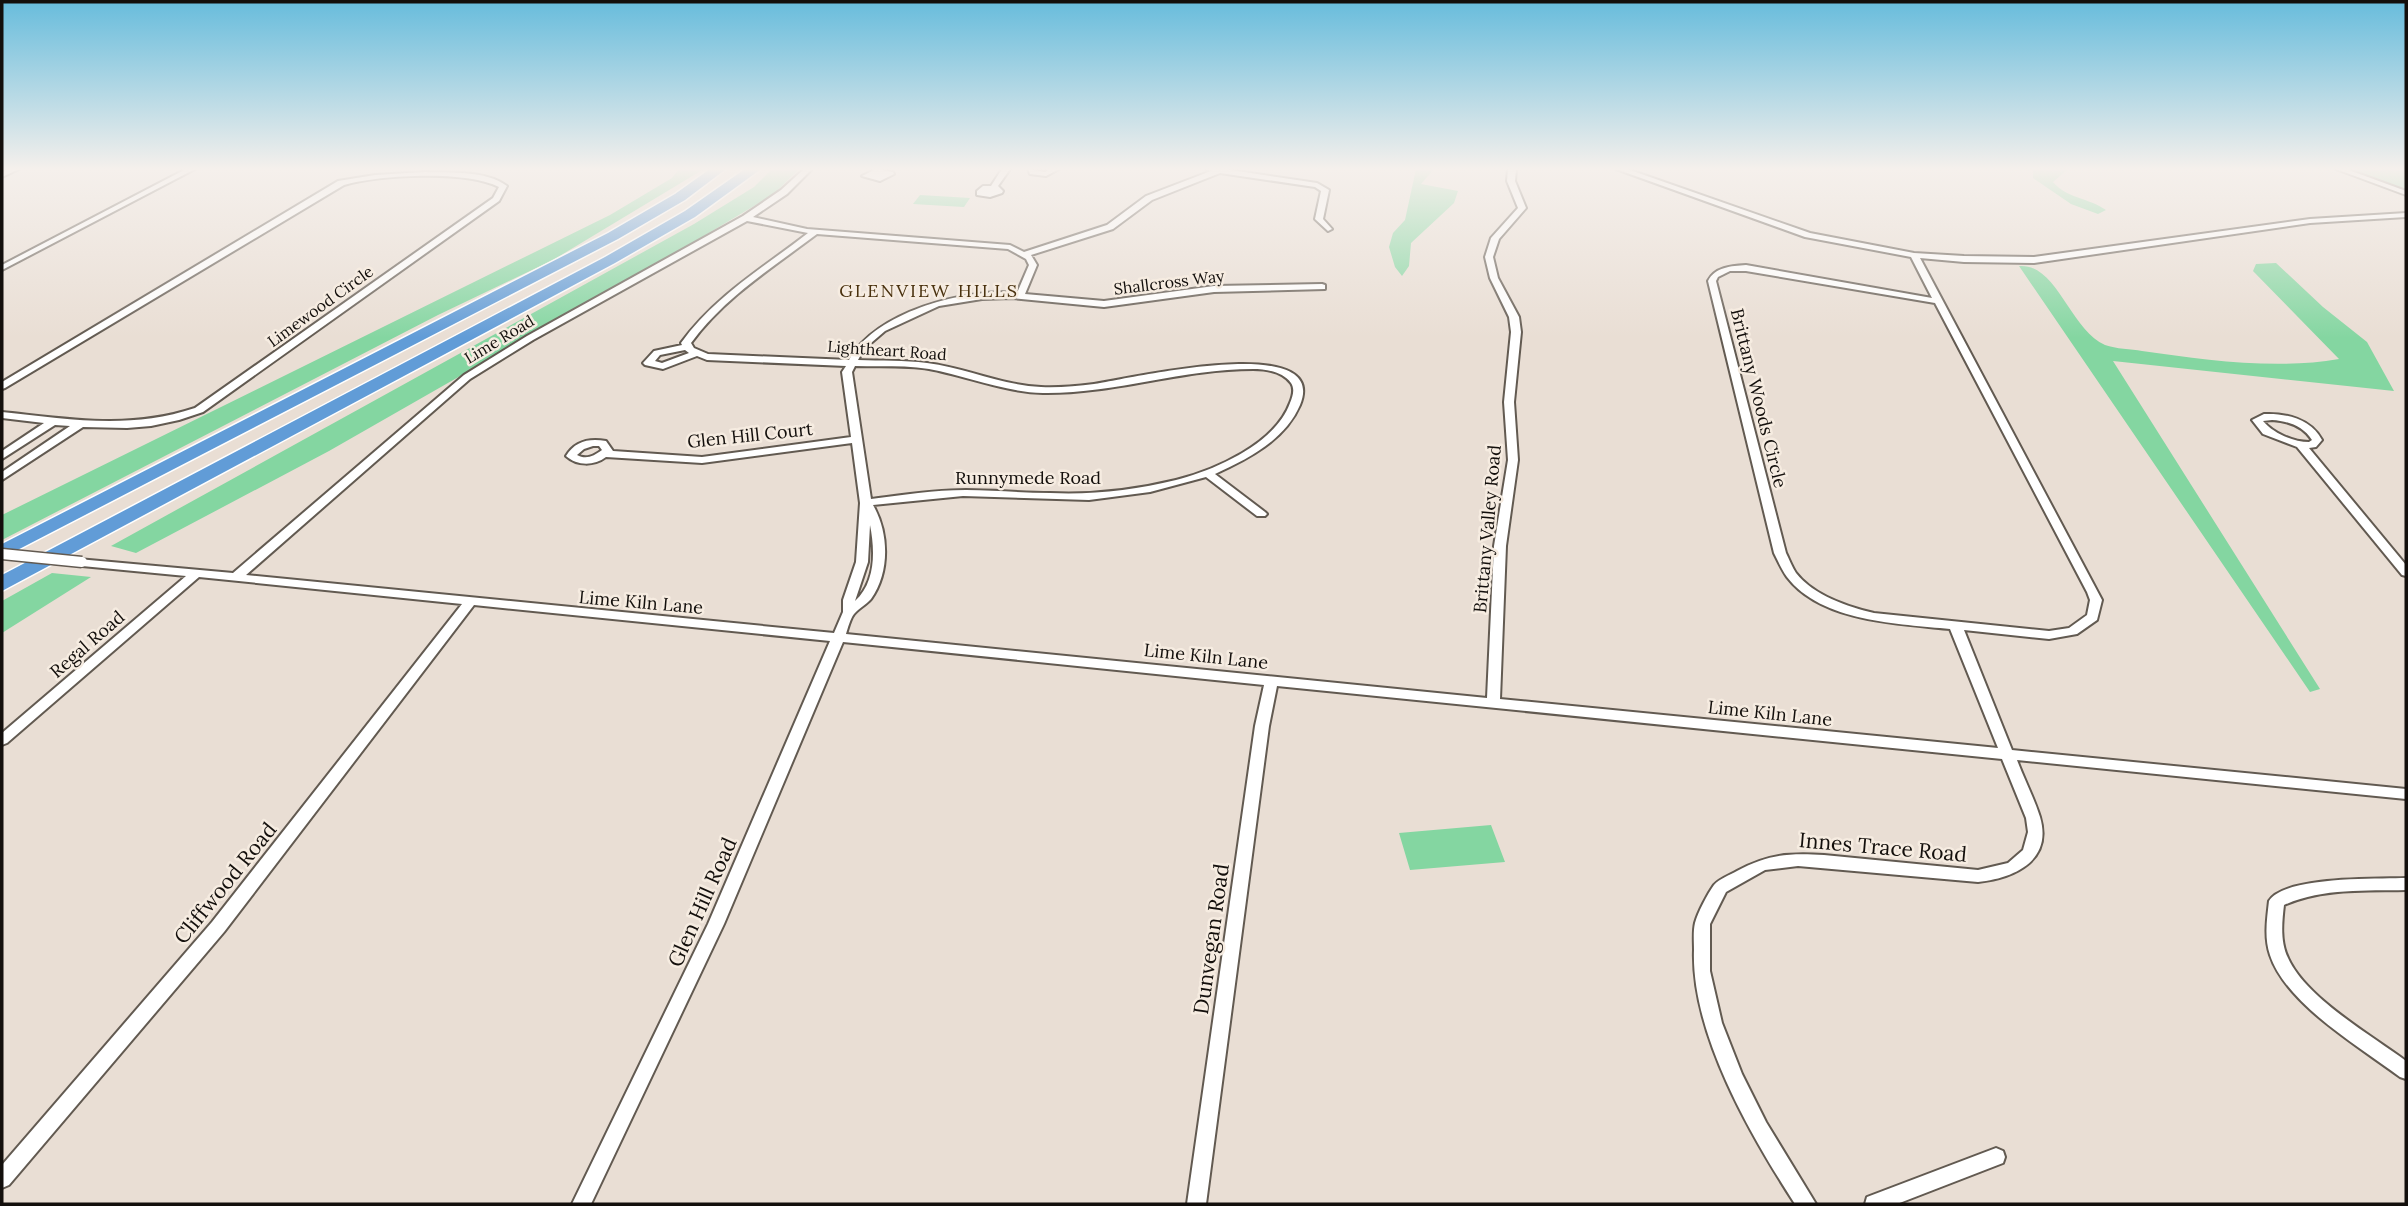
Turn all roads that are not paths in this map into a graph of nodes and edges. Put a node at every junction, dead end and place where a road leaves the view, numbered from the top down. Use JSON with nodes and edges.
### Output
{"nodes":[{"id":1,"x":84,"y":225,"type":"edge"},
{"id":2,"x":270,"y":225,"type":"edge"},
{"id":3,"x":458,"y":225,"type":"edge"},
{"id":4,"x":632,"y":225,"type":"edge"},
{"id":5,"x":671,"y":225,"type":"edge"},
{"id":6,"x":733,"y":225,"type":"edge"},
{"id":7,"x":782,"y":225,"type":"edge"},
{"id":8,"x":1112,"y":225,"type":"edge"},
{"id":9,"x":1325,"y":225,"type":"edge"},
{"id":10,"x":1506,"y":225,"type":"edge"},
{"id":11,"x":1780,"y":225,"type":"edge"},
{"id":12,"x":2273,"y":225,"type":"edge"},
{"id":13,"x":1328,"y":229,"type":"dead end"},
{"id":14,"x":815,"y":232,"type":"junction"},
{"id":15,"x":1025,"y":254,"type":"junction"},
{"id":16,"x":1914,"y":255,"type":"junction"},
{"id":17,"x":2,"y":268,"type":"edge"},
{"id":18,"x":1322,"y":286,"type":"dead end"},
{"id":19,"x":1020,"y":296,"type":"junction"},
{"id":20,"x":1937,"y":301,"type":"junction"},
{"id":21,"x":690,"y":350,"type":"joint"},
{"id":22,"x":851,"y":362,"type":"junction"},
{"id":23,"x":1289,"y":374,"type":"joint"},
{"id":24,"x":2,"y":386,"type":"edge"},
{"id":25,"x":2,"y":415,"type":"edge"},
{"id":26,"x":54,"y":421,"type":"junction"},
{"id":27,"x":82,"y":423,"type":"junction"},
{"id":28,"x":855,"y":440,"type":"junction"},
{"id":29,"x":2301,"y":445,"type":"junction"},
{"id":30,"x":606,"y":454,"type":"dead end"},
{"id":31,"x":2,"y":456,"type":"edge"},
{"id":32,"x":1206,"y":472,"type":"junction"},
{"id":33,"x":2,"y":477,"type":"edge"},
{"id":34,"x":866,"y":503,"type":"junction"},
{"id":35,"x":1261,"y":513,"type":"dead end"},
{"id":36,"x":878,"y":538,"type":"junction"},
{"id":37,"x":863,"y":540,"type":"junction"},
{"id":38,"x":2,"y":553,"type":"edge"},
{"id":39,"x":2406,"y":572,"type":"edge"},
{"id":40,"x":195,"y":574,"type":"junction"},
{"id":41,"x":236,"y":577,"type":"junction"},
{"id":42,"x":857,"y":579,"type":"junction"},
{"id":43,"x":873,"y":579,"type":"junction"},
{"id":44,"x":2,"y":584,"type":"edge"},
{"id":45,"x":469,"y":603,"type":"junction"},
{"id":46,"x":849,"y":612,"type":"junction"},
{"id":47,"x":1956,"y":627,"type":"junction"},
{"id":48,"x":838,"y":637,"type":"junction"},
{"id":49,"x":1272,"y":680,"type":"junction"},
{"id":50,"x":1493,"y":703,"type":"junction"},
{"id":51,"x":2,"y":740,"type":"edge"},
{"id":52,"x":2007,"y":754,"type":"junction"},
{"id":53,"x":2406,"y":794,"type":"edge"},
{"id":54,"x":2406,"y":884,"type":"edge"},
{"id":55,"x":2406,"y":1071,"type":"edge"},
{"id":56,"x":1996,"y":1157,"type":"dead end"},
{"id":57,"x":2,"y":1179,"type":"edge"},
{"id":58,"x":581,"y":1204,"type":"edge"},
{"id":59,"x":1196,"y":1204,"type":"edge"},
{"id":60,"x":1806,"y":1204,"type":"edge"},
{"id":61,"x":1874,"y":1204,"type":"edge"}],
"edges":[{"from":1,"to":17,"type":"street"},
{"from":2,"to":24,"type":"street","name":"Limewood Circle"},
{"from":3,"to":27,"type":"street","name":"Limewood Circle"},
{"from":4,"to":38,"type":"highway"},
{"from":5,"to":44,"type":"highway"},
{"from":6,"to":41,"type":"street","name":"Lime Road"},
{"from":7,"to":14,"type":"street"},
{"from":8,"to":15,"type":"street"},
{"from":9,"to":13,"type":"street"},
{"from":10,"to":50,"type":"street","name":"Brittany Valley Road"},
{"from":11,"to":16,"type":"street"},
{"from":12,"to":16,"type":"street"},
{"from":14,"to":15,"type":"street"},
{"from":14,"to":21,"type":"street"},
{"from":15,"to":19,"type":"street"},
{"from":16,"to":20,"type":"street","name":"Brittany Woods Circle"},
{"from":18,"to":19,"type":"street","name":"Shallcross Way"},
{"from":19,"to":22,"type":"street"},
{"from":20,"to":47,"type":"street","name":"Brittany Woods Circle"},
{"from":20,"to":47,"type":"street","name":"Brittany Woods Circle"},
{"from":21,"to":22,"type":"street","name":"Lightheart Road"},
{"from":22,"to":23,"type":"street","name":"Lightheart Road"},
{"from":22,"to":28,"type":"street","name":"Glen Hill Road"},
{"from":23,"to":32,"type":"street","name":"Runnymede Road"},
{"from":25,"to":26,"type":"street","name":"Limewood Circle"},
{"from":26,"to":27,"type":"street","name":"Limewood Circle"},
{"from":26,"to":31,"type":"street"},
{"from":27,"to":33,"type":"street"},
{"from":28,"to":30,"type":"street","name":"Glen Hill Court"},
{"from":28,"to":34,"type":"street","name":"Glen Hill Road"},
{"from":29,"to":29,"type":"street"},
{"from":29,"to":39,"type":"street"},
{"from":32,"to":34,"type":"street","name":"Runnymede Road"},
{"from":32,"to":35,"type":"street"},
{"from":34,"to":36,"type":"street","name":"Glen Hill Road"},
{"from":34,"to":37,"type":"street","name":"Glen Hill Road"},
{"from":36,"to":37,"type":"street"},
{"from":36,"to":43,"type":"street","name":"Glen Hill Road"},
{"from":37,"to":42,"type":"street","name":"Glen Hill Road"},
{"from":38,"to":40,"type":"street","name":"Lime Kiln Lane","bridge":true},
{"from":40,"to":41,"type":"street","name":"Lime Kiln Lane"},
{"from":40,"to":51,"type":"street","name":"Regal Road"},
{"from":41,"to":45,"type":"street","name":"Lime Kiln Lane"},
{"from":42,"to":43,"type":"street"},
{"from":42,"to":46,"type":"street","name":"Glen Hill Road"},
{"from":43,"to":46,"type":"street","name":"Glen Hill Road"},
{"from":45,"to":48,"type":"street","name":"Lime Kiln Lane"},
{"from":45,"to":57,"type":"street","name":"Cliffwood Road"},
{"from":46,"to":48,"type":"street","name":"Glen Hill Road"},
{"from":47,"to":52,"type":"street"},
{"from":48,"to":49,"type":"street","name":"Lime Kiln Lane"},
{"from":48,"to":58,"type":"street","name":"Glen Hill Road"},
{"from":49,"to":50,"type":"street","name":"Lime Kiln Lane"},
{"from":49,"to":59,"type":"street","name":"Dunvegan Road"},
{"from":50,"to":52,"type":"street","name":"Lime Kiln Lane"},
{"from":52,"to":53,"type":"street","name":"Lime Kiln Lane"},
{"from":52,"to":60,"type":"street","name":"Innes Trace Road"},
{"from":54,"to":55,"type":"street"},
{"from":56,"to":61,"type":"street"}]}
